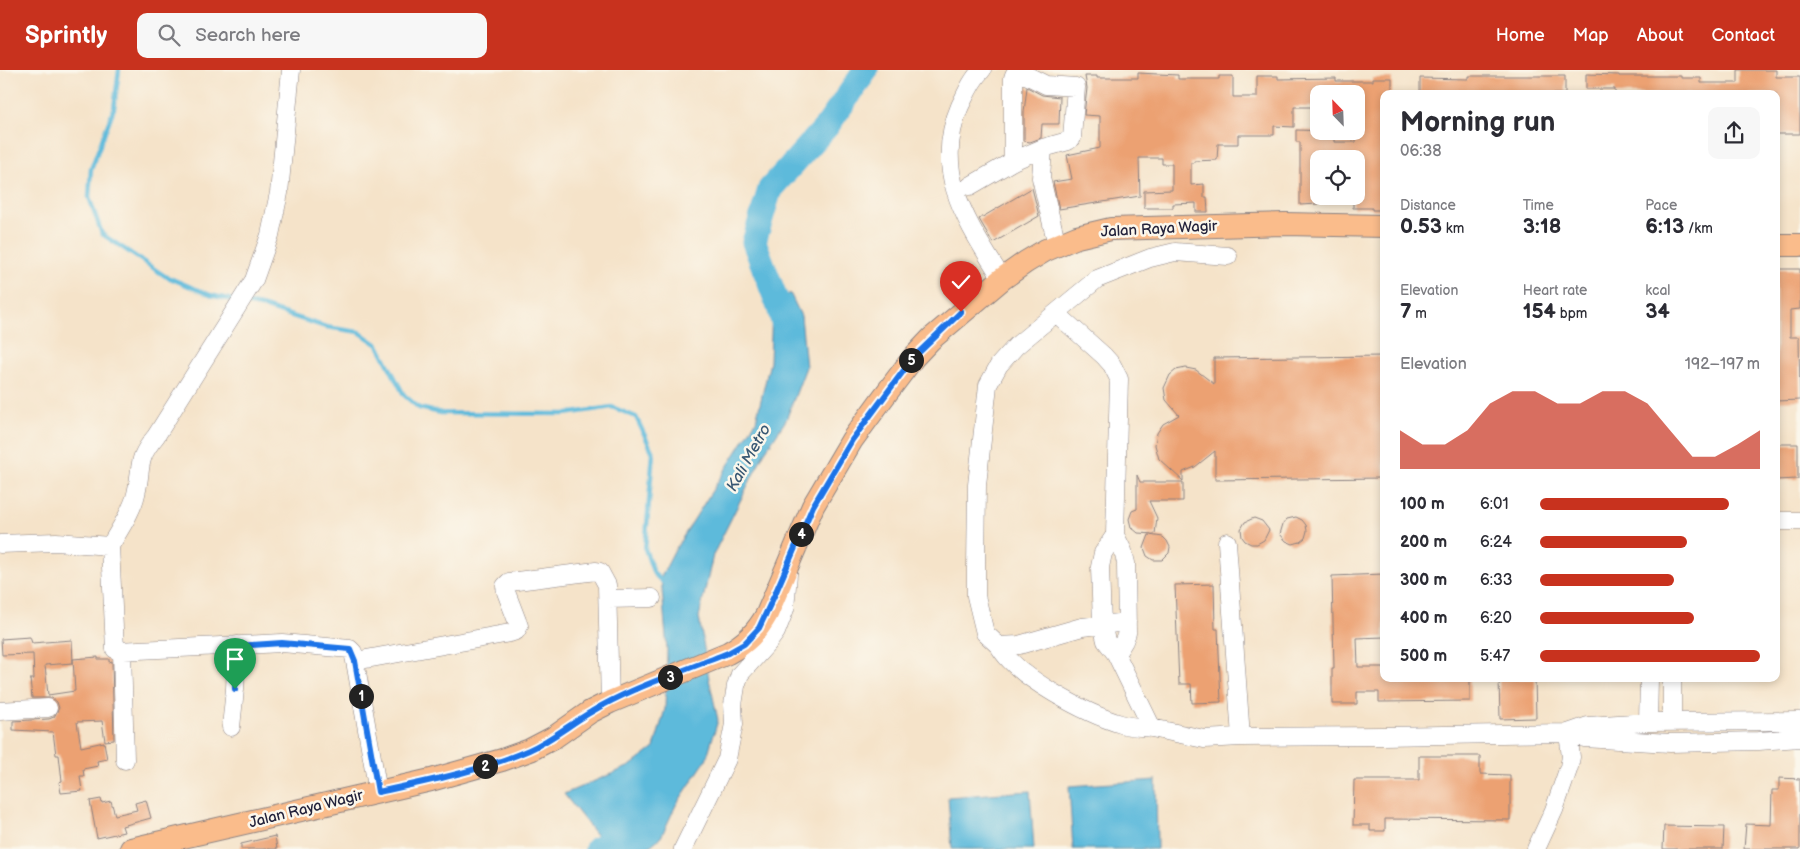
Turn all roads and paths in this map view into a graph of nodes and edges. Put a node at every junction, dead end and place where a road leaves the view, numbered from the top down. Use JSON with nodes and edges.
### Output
{"nodes":[{"id":1,"x":291,"y":70,"type":"edge"},
{"id":2,"x":982,"y":70,"type":"edge"},
{"id":3,"x":1043,"y":148,"type":"junction"},
{"id":4,"x":1019,"y":158,"type":"junction"},
{"id":5,"x":1040,"y":178,"type":"junction"},
{"id":6,"x":970,"y":186,"type":"dead end"},
{"id":7,"x":1380,"y":226,"type":"edge"},
{"id":8,"x":1058,"y":245,"type":"junction"},
{"id":9,"x":1780,"y":245,"type":"edge"},
{"id":10,"x":1800,"y":245,"type":"edge"},
{"id":11,"x":1228,"y":256,"type":"dead end"},
{"id":12,"x":1002,"y":278,"type":"junction"},
{"id":13,"x":1056,"y":313,"type":"junction"},
{"id":14,"x":1780,"y":521,"type":"edge"},
{"id":15,"x":1800,"y":521,"type":"edge"},
{"id":16,"x":1115,"y":535,"type":"junction"},
{"id":17,"x":1227,"y":542,"type":"dead end"},
{"id":18,"x":0,"y":544,"type":"edge"},
{"id":19,"x":110,"y":546,"type":"junction"},
{"id":20,"x":788,"y":565,"type":"junction"},
{"id":21,"x":652,"y":598,"type":"dead end"},
{"id":22,"x":608,"y":599,"type":"junction"},
{"id":23,"x":1127,"y":622,"type":"junction"},
{"id":24,"x":1102,"y":624,"type":"junction"},
{"id":25,"x":237,"y":646,"type":"junction"},
{"id":26,"x":999,"y":646,"type":"junction"},
{"id":27,"x":122,"y":651,"type":"junction"},
{"id":28,"x":1116,"y":654,"type":"junction"},
{"id":29,"x":355,"y":661,"type":"junction"},
{"id":30,"x":1649,"y":682,"type":"edge"},
{"id":31,"x":1672,"y":682,"type":"edge"},
{"id":32,"x":610,"y":702,"type":"junction"},
{"id":33,"x":48,"y":708,"type":"dead end"},
{"id":34,"x":0,"y":711,"type":"edge"},
{"id":35,"x":1800,"y":721,"type":"edge"},
{"id":36,"x":1648,"y":722,"type":"junction"},
{"id":37,"x":1672,"y":722,"type":"junction"},
{"id":38,"x":231,"y":727,"type":"dead end"},
{"id":39,"x":1152,"y":728,"type":"junction"},
{"id":40,"x":1568,"y":733,"type":"junction"},
{"id":41,"x":1240,"y":737,"type":"junction"},
{"id":42,"x":1800,"y":738,"type":"edge"},
{"id":43,"x":125,"y":760,"type":"dead end"},
{"id":44,"x":378,"y":792,"type":"junction"},
{"id":45,"x":131,"y":849,"type":"edge"},
{"id":46,"x":682,"y":849,"type":"edge"},
{"id":47,"x":1536,"y":849,"type":"edge"}],
"edges":[{"from":1,"to":19,"type":"street"},
{"from":2,"to":12,"type":"street"},
{"from":3,"to":4,"type":"street"},
{"from":3,"to":4,"type":"street"},
{"from":3,"to":5,"type":"street"},
{"from":4,"to":5,"type":"street"},
{"from":4,"to":6,"type":"street"},
{"from":5,"to":8,"type":"street"},
{"from":7,"to":8,"type":"main road","name":"Jalan Raya Wagir"},
{"from":8,"to":12,"type":"main road","name":"Jalan Raya Wagir"},
{"from":9,"to":10,"type":"main road"},
{"from":11,"to":13,"type":"street"},
{"from":12,"to":20,"type":"main road","name":"Jalan Raya Wagir"},
{"from":13,"to":16,"type":"street"},
{"from":13,"to":26,"type":"street"},
{"from":14,"to":15,"type":"street"},
{"from":16,"to":23,"type":"street"},
{"from":16,"to":24,"type":"street"},
{"from":17,"to":41,"type":"street"},
{"from":18,"to":19,"type":"street"},
{"from":19,"to":27,"type":"street"},
{"from":20,"to":32,"type":"main road","name":"Jalan Raya Wagir"},
{"from":20,"to":46,"type":"street"},
{"from":21,"to":22,"type":"street"},
{"from":22,"to":29,"type":"street"},
{"from":22,"to":32,"type":"street"},
{"from":23,"to":24,"type":"street"},
{"from":23,"to":28,"type":"street"},
{"from":24,"to":26,"type":"street"},
{"from":24,"to":28,"type":"street"},
{"from":25,"to":27,"type":"street"},
{"from":25,"to":29,"type":"street"},
{"from":25,"to":38,"type":"street"},
{"from":26,"to":39,"type":"street"},
{"from":27,"to":43,"type":"street"},
{"from":28,"to":39,"type":"street"},
{"from":29,"to":44,"type":"street"},
{"from":30,"to":36,"type":"street"},
{"from":31,"to":37,"type":"street"},
{"from":32,"to":44,"type":"main road","name":"Jalan Raya Wagir"},
{"from":33,"to":34,"type":"street"},
{"from":35,"to":37,"type":"street"},
{"from":36,"to":37,"type":"street"},
{"from":36,"to":40,"type":"street"},
{"from":39,"to":41,"type":"street"},
{"from":40,"to":41,"type":"street"},
{"from":40,"to":42,"type":"street"},
{"from":40,"to":47,"type":"street"},
{"from":44,"to":45,"type":"main road","name":"Jalan Raya Wagir"}]}
